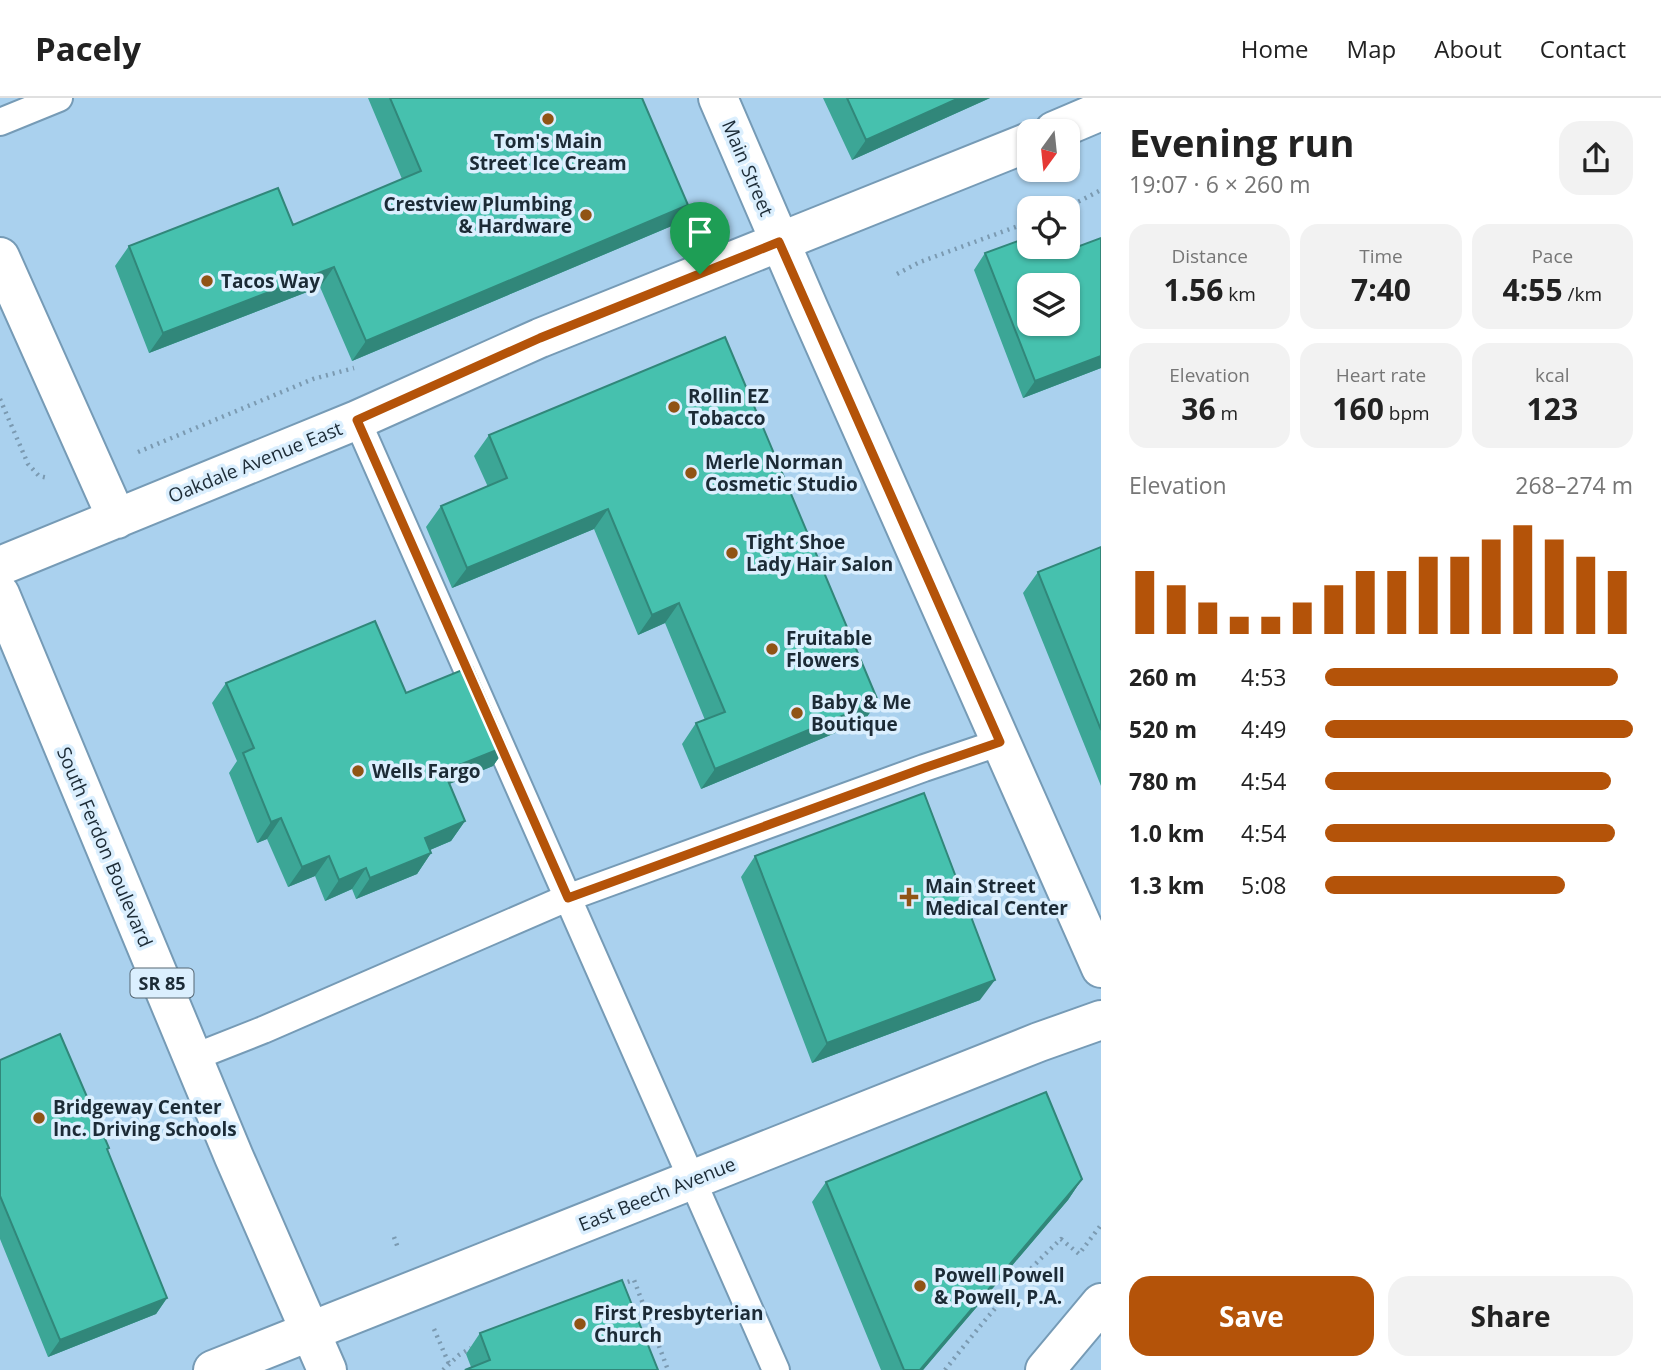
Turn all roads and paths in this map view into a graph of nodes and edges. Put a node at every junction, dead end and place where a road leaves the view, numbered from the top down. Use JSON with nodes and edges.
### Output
{"nodes":[{"id":1,"x":59,"y":98,"type":"edge"},
{"id":2,"x":718,"y":98,"type":"edge"},
{"id":3,"x":1101,"y":111,"type":"edge"},
{"id":4,"x":1080,"y":120,"type":"edge"},
{"id":5,"x":0,"y":122,"type":"edge"},
{"id":6,"x":1017,"y":147,"type":"edge"},
{"id":7,"x":1101,"y":190,"type":"edge"},
{"id":8,"x":1080,"y":201,"type":"edge"},
{"id":9,"x":1017,"y":226,"type":"edge"},
{"id":10,"x":779,"y":242,"type":"junction"},
{"id":11,"x":0,"y":257,"type":"edge"},
{"id":12,"x":897,"y":274,"type":"dead end"},
{"id":13,"x":360,"y":366,"type":"edge"},
{"id":14,"x":0,"y":399,"type":"edge"},
{"id":15,"x":357,"y":420,"type":"junction"},
{"id":16,"x":136,"y":453,"type":"dead end"},
{"id":17,"x":50,"y":478,"type":"dead end"},
{"id":18,"x":117,"y":519,"type":"junction"},
{"id":19,"x":0,"y":566,"type":"edge"},
{"id":20,"x":0,"y":594,"type":"edge"},
{"id":21,"x":1000,"y":742,"type":"junction"},
{"id":22,"x":568,"y":898,"type":"junction"},
{"id":23,"x":1101,"y":968,"type":"edge"},
{"id":24,"x":1101,"y":1020,"type":"edge"},
{"id":25,"x":192,"y":1058,"type":"junction"},
{"id":26,"x":692,"y":1180,"type":"junction"},
{"id":27,"x":1101,"y":1225,"type":"edge"},
{"id":28,"x":611,"y":1288,"type":"edge"},
{"id":29,"x":1101,"y":1303,"type":"edge"},
{"id":30,"x":311,"y":1332,"type":"junction"},
{"id":31,"x":477,"y":1345,"type":"dead end"},
{"id":32,"x":213,"y":1370,"type":"edge"},
{"id":33,"x":327,"y":1370,"type":"edge"},
{"id":34,"x":443,"y":1370,"type":"edge"},
{"id":35,"x":668,"y":1370,"type":"edge"},
{"id":36,"x":776,"y":1370,"type":"edge"},
{"id":37,"x":945,"y":1370,"type":"edge"},
{"id":38,"x":1045,"y":1370,"type":"edge"}],
"edges":[{"from":1,"to":5,"type":"lane"},
{"from":2,"to":10,"type":"street","name":"Main Street"},
{"from":3,"to":4,"type":"street"},
{"from":6,"to":10,"type":"street","name":"Oakdale Avenue East"},
{"from":7,"to":8,"type":"path"},
{"from":9,"to":12,"type":"path"},
{"from":10,"to":15,"type":"street","name":"Oakdale Avenue East"},
{"from":10,"to":21,"type":"street","name":"Main Street"},
{"from":11,"to":18,"type":"street"},
{"from":13,"to":16,"type":"path"},
{"from":14,"to":17,"type":"path"},
{"from":15,"to":18,"type":"street","name":"Oakdale Avenue East"},
{"from":15,"to":22,"type":"lane"},
{"from":18,"to":19,"type":"street","name":"Oakdale Avenue East"},
{"from":20,"to":25,"type":"street","name":"South Ferdon Boulevard","number":"SR 85"},
{"from":21,"to":22,"type":"lane"},
{"from":21,"to":23,"type":"street","name":"Main Street"},
{"from":22,"to":25,"type":"lane"},
{"from":22,"to":26,"type":"lane"},
{"from":24,"to":26,"type":"street","name":"East Beech Avenue"},
{"from":25,"to":30,"type":"street","name":"South Ferdon Boulevard","number":"SR 85"},
{"from":26,"to":30,"type":"street","name":"East Beech Avenue"},
{"from":26,"to":36,"type":"lane"},
{"from":27,"to":37,"type":"path"},
{"from":28,"to":35,"type":"path"},
{"from":29,"to":38,"type":"street"},
{"from":30,"to":32,"type":"street","name":"East Beech Avenue"},
{"from":30,"to":33,"type":"street","name":"South Ferdon Boulevard","number":"SR 85"},
{"from":31,"to":34,"type":"path"}]}
